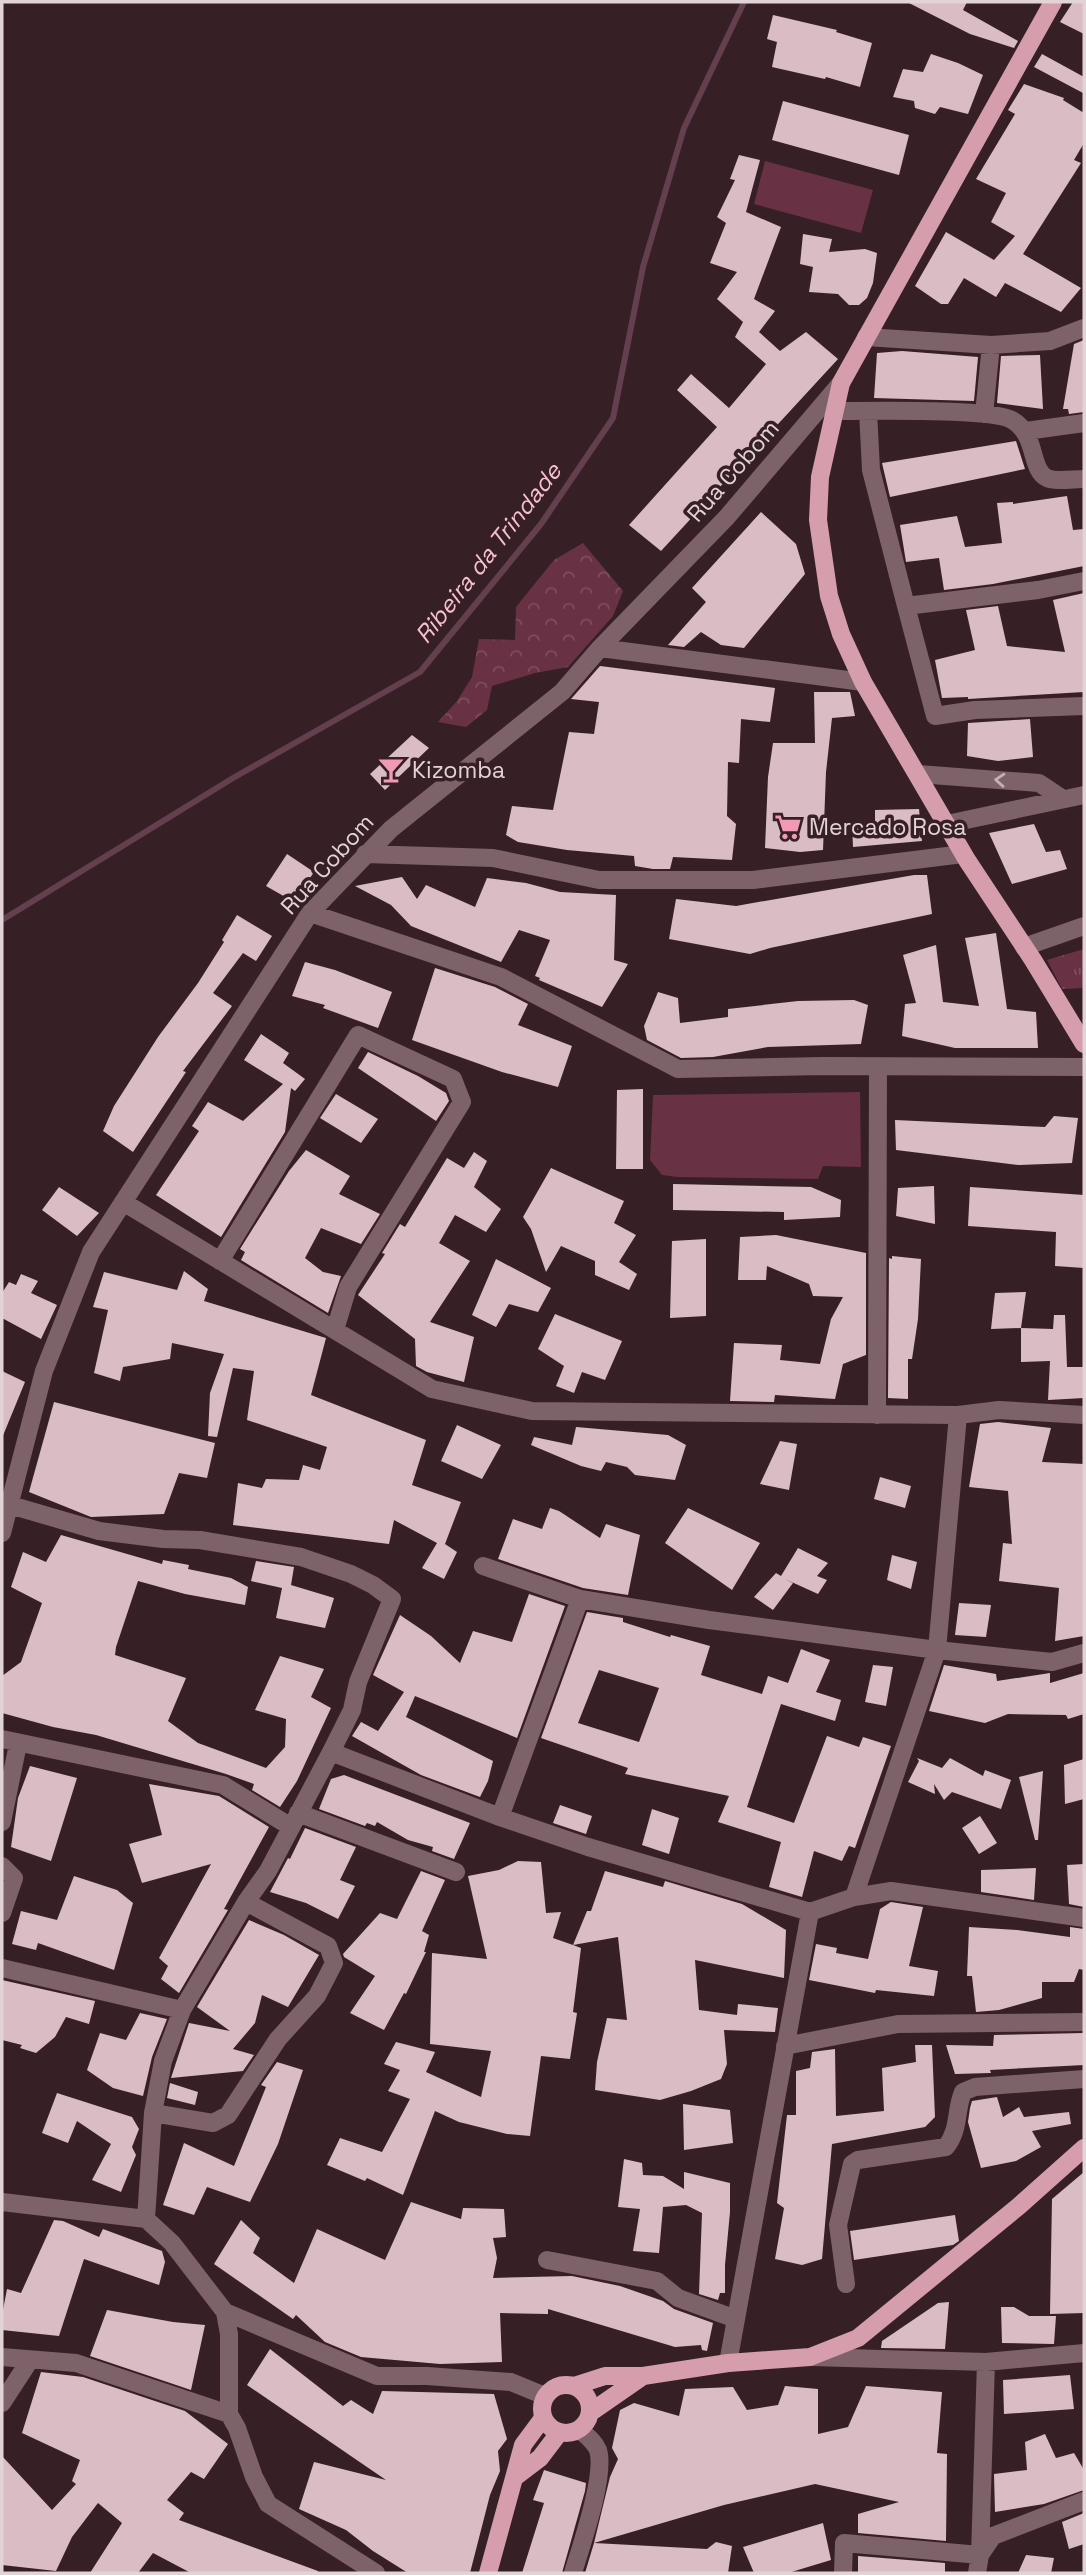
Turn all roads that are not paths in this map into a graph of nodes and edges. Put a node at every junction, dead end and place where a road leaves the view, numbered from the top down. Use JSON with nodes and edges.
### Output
{"nodes":[{"id":1,"x":1053,"y":2,"type":"edge"},
{"id":2,"x":1082,"y":330,"type":"edge"},
{"id":3,"x":866,"y":337,"type":"junction"},
{"id":4,"x":991,"y":345,"type":"junction"},
{"id":5,"x":841,"y":383,"type":"junction"},
{"id":6,"x":835,"y":411,"type":"junction"},
{"id":7,"x":868,"y":411,"type":"junction"},
{"id":8,"x":984,"y":414,"type":"junction"},
{"id":9,"x":1084,"y":423,"type":"edge"},
{"id":10,"x":1026,"y":431,"type":"junction"},
{"id":11,"x":1084,"y":480,"type":"edge"},
{"id":12,"x":1084,"y":581,"type":"edge"},
{"id":13,"x":906,"y":606,"type":"junction"},
{"id":14,"x":600,"y":648,"type":"junction"},
{"id":15,"x":863,"y":681,"type":"junction"},
{"id":16,"x":1084,"y":706,"type":"edge"},
{"id":17,"x":918,"y":774,"type":"junction"},
{"id":18,"x":1084,"y":795,"type":"edge"},
{"id":19,"x":1063,"y":799,"type":"junction"},
{"id":20,"x":947,"y":824,"type":"junction"},
{"id":21,"x":963,"y":853,"type":"junction"},
{"id":22,"x":365,"y":854,"type":"junction"},
{"id":23,"x":310,"y":913,"type":"junction"},
{"id":24,"x":1084,"y":926,"type":"edge"},
{"id":25,"x":1024,"y":947,"type":"junction"},
{"id":26,"x":1084,"y":1044,"type":"edge"},
{"id":27,"x":878,"y":1066,"type":"junction"},
{"id":28,"x":1084,"y":1067,"type":"edge"},
{"id":29,"x":123,"y":1202,"type":"junction"},
{"id":30,"x":220,"y":1261,"type":"junction"},
{"id":31,"x":335,"y":1330,"type":"junction"},
{"id":32,"x":877,"y":1415,"type":"junction"},
{"id":33,"x":958,"y":1415,"type":"junction"},
{"id":34,"x":1084,"y":1415,"type":"edge"},
{"id":35,"x":10,"y":1505,"type":"junction"},
{"id":36,"x":2,"y":1533,"type":"edge"},
{"id":37,"x":483,"y":1566,"type":"dead end"},
{"id":38,"x":580,"y":1600,"type":"junction"},
{"id":39,"x":937,"y":1650,"type":"junction"},
{"id":40,"x":1084,"y":1653,"type":"edge"},
{"id":41,"x":10,"y":1741,"type":"edge"},
{"id":42,"x":331,"y":1752,"type":"junction"},
{"id":43,"x":500,"y":1817,"type":"junction"},
{"id":44,"x":295,"y":1820,"type":"junction"},
{"id":45,"x":2,"y":1822,"type":"edge"},
{"id":46,"x":2,"y":1866,"type":"edge"},
{"id":47,"x":456,"y":1872,"type":"dead end"},
{"id":48,"x":854,"y":1897,"type":"junction"},
{"id":49,"x":246,"y":1902,"type":"junction"},
{"id":50,"x":810,"y":1912,"type":"junction"},
{"id":51,"x":2,"y":1913,"type":"edge"},
{"id":52,"x":1084,"y":1918,"type":"edge"},
{"id":53,"x":2,"y":1968,"type":"edge"},
{"id":54,"x":182,"y":2010,"type":"junction"},
{"id":55,"x":1084,"y":2022,"type":"edge"},
{"id":56,"x":785,"y":2046,"type":"junction"},
{"id":57,"x":1084,"y":2079,"type":"edge"},
{"id":58,"x":152,"y":2113,"type":"junction"},
{"id":59,"x":1084,"y":2148,"type":"edge"},
{"id":60,"x":2,"y":2202,"type":"edge"},
{"id":61,"x":146,"y":2219,"type":"junction"},
{"id":62,"x":547,"y":2260,"type":"dead end"},
{"id":63,"x":846,"y":2284,"type":"dead end"},
{"id":64,"x":225,"y":2312,"type":"junction"},
{"id":65,"x":736,"y":2319,"type":"junction"},
{"id":66,"x":1084,"y":2353,"type":"edge"},
{"id":67,"x":2,"y":2357,"type":"edge"},
{"id":68,"x":810,"y":2357,"type":"junction"},
{"id":69,"x":30,"y":2360,"type":"junction"},
{"id":70,"x":986,"y":2362,"type":"junction"},
{"id":71,"x":728,"y":2363,"type":"junction"},
{"id":72,"x":643,"y":2376,"type":"junction"},
{"id":73,"x":574,"y":2386,"type":"junction"},
{"id":74,"x":545,"y":2396,"type":"junction"},
{"id":75,"x":2,"y":2403,"type":"edge"},
{"id":76,"x":591,"y":2412,"type":"junction"},
{"id":77,"x":229,"y":2414,"type":"junction"},
{"id":78,"x":543,"y":2418,"type":"junction"},
{"id":79,"x":580,"y":2430,"type":"junction"},
{"id":80,"x":559,"y":2433,"type":"junction"},
{"id":81,"x":515,"y":2477,"type":"junction"},
{"id":82,"x":1084,"y":2501,"type":"edge"},
{"id":83,"x":980,"y":2555,"type":"junction"},
{"id":84,"x":376,"y":2573,"type":"edge"},
{"id":85,"x":488,"y":2573,"type":"edge"},
{"id":86,"x":573,"y":2573,"type":"edge"},
{"id":87,"x":843,"y":2573,"type":"edge"},
{"id":88,"x":977,"y":2573,"type":"edge"}],
"edges":[{"from":1,"to":3,"type":"main road"},
{"from":2,"to":4,"type":"street"},
{"from":3,"to":4,"type":"street"},
{"from":3,"to":5,"type":"main road"},
{"from":4,"to":8,"type":"street"},
{"from":5,"to":6,"type":"main road"},
{"from":5,"to":14,"type":"street","name":"Rua Cobom"},
{"from":6,"to":7,"type":"street"},
{"from":6,"to":15,"type":"main road"},
{"from":7,"to":8,"type":"street"},
{"from":7,"to":13,"type":"street"},
{"from":8,"to":10,"type":"street"},
{"from":9,"to":10,"type":"street"},
{"from":10,"to":11,"type":"street"},
{"from":12,"to":13,"type":"street"},
{"from":13,"to":16,"type":"street"},
{"from":14,"to":15,"type":"street"},
{"from":14,"to":22,"type":"street","name":"Rua Cobom"},
{"from":15,"to":17,"type":"main road"},
{"from":19,"to":17,"type":"street","one_way":true},
{"from":17,"to":20,"type":"main road"},
{"from":18,"to":19,"type":"street"},
{"from":19,"to":20,"type":"street"},
{"from":20,"to":21,"type":"main road"},
{"from":21,"to":22,"type":"street"},
{"from":21,"to":25,"type":"main road"},
{"from":22,"to":23,"type":"street","name":"Rua Cobom"},
{"from":23,"to":27,"type":"street"},
{"from":23,"to":29,"type":"street","name":"Rua Cobom"},
{"from":24,"to":25,"type":"street"},
{"from":25,"to":26,"type":"main road"},
{"from":27,"to":28,"type":"street"},
{"from":27,"to":32,"type":"street"},
{"from":29,"to":30,"type":"street"},
{"from":29,"to":35,"type":"street","name":"Rua Cobom"},
{"from":30,"to":31,"type":"street"},
{"from":30,"to":31,"type":"street"},
{"from":31,"to":32,"type":"street"},
{"from":32,"to":33,"type":"street"},
{"from":33,"to":34,"type":"street"},
{"from":33,"to":39,"type":"street"},
{"from":35,"to":36,"type":"street","name":"Rua Cobom"},
{"from":35,"to":42,"type":"street"},
{"from":37,"to":38,"type":"street"},
{"from":38,"to":39,"type":"street"},
{"from":38,"to":43,"type":"street"},
{"from":39,"to":40,"type":"street"},
{"from":39,"to":48,"type":"street"},
{"from":41,"to":44,"type":"street"},
{"from":41,"to":45,"type":"street"},
{"from":42,"to":43,"type":"street"},
{"from":42,"to":44,"type":"street"},
{"from":43,"to":50,"type":"street"},
{"from":44,"to":47,"type":"street"},
{"from":44,"to":49,"type":"street"},
{"from":46,"to":51,"type":"street"},
{"from":48,"to":50,"type":"street"},
{"from":48,"to":52,"type":"street"},
{"from":49,"to":54,"type":"street"},
{"from":49,"to":58,"type":"street"},
{"from":50,"to":56,"type":"street"},
{"from":53,"to":54,"type":"street"},
{"from":54,"to":58,"type":"street"},
{"from":55,"to":56,"type":"street"},
{"from":56,"to":65,"type":"street"},
{"from":57,"to":63,"type":"street"},
{"from":58,"to":61,"type":"street"},
{"from":59,"to":68,"type":"main road"},
{"from":60,"to":61,"type":"street"},
{"from":61,"to":64,"type":"street"},
{"from":62,"to":65,"type":"street"},
{"from":64,"to":74,"type":"street"},
{"from":64,"to":77,"type":"street"},
{"from":65,"to":71,"type":"street"},
{"from":66,"to":70,"type":"street"},
{"from":67,"to":69,"type":"street"},
{"from":68,"to":70,"type":"street"},
{"from":68,"to":71,"type":"main road"},
{"from":69,"to":75,"type":"street"},
{"from":69,"to":77,"type":"street"},
{"from":70,"to":83,"type":"street"},
{"from":71,"to":72,"type":"main road"},
{"from":72,"to":73,"type":"main road"},
{"from":72,"to":76,"type":"main road"},
{"from":73,"to":74,"type":"main road"},
{"from":73,"to":76,"type":"main road"},
{"from":74,"to":78,"type":"main road"},
{"from":76,"to":79,"type":"main road"},
{"from":77,"to":84,"type":"street"},
{"from":78,"to":80,"type":"main road"},
{"from":78,"to":81,"type":"main road"},
{"from":79,"to":80,"type":"main road"},
{"from":79,"to":86,"type":"street"},
{"from":80,"to":81,"type":"main road"},
{"from":81,"to":85,"type":"main road"},
{"from":82,"to":83,"type":"street"},
{"from":83,"to":87,"type":"street"},
{"from":83,"to":88,"type":"street"}]}
